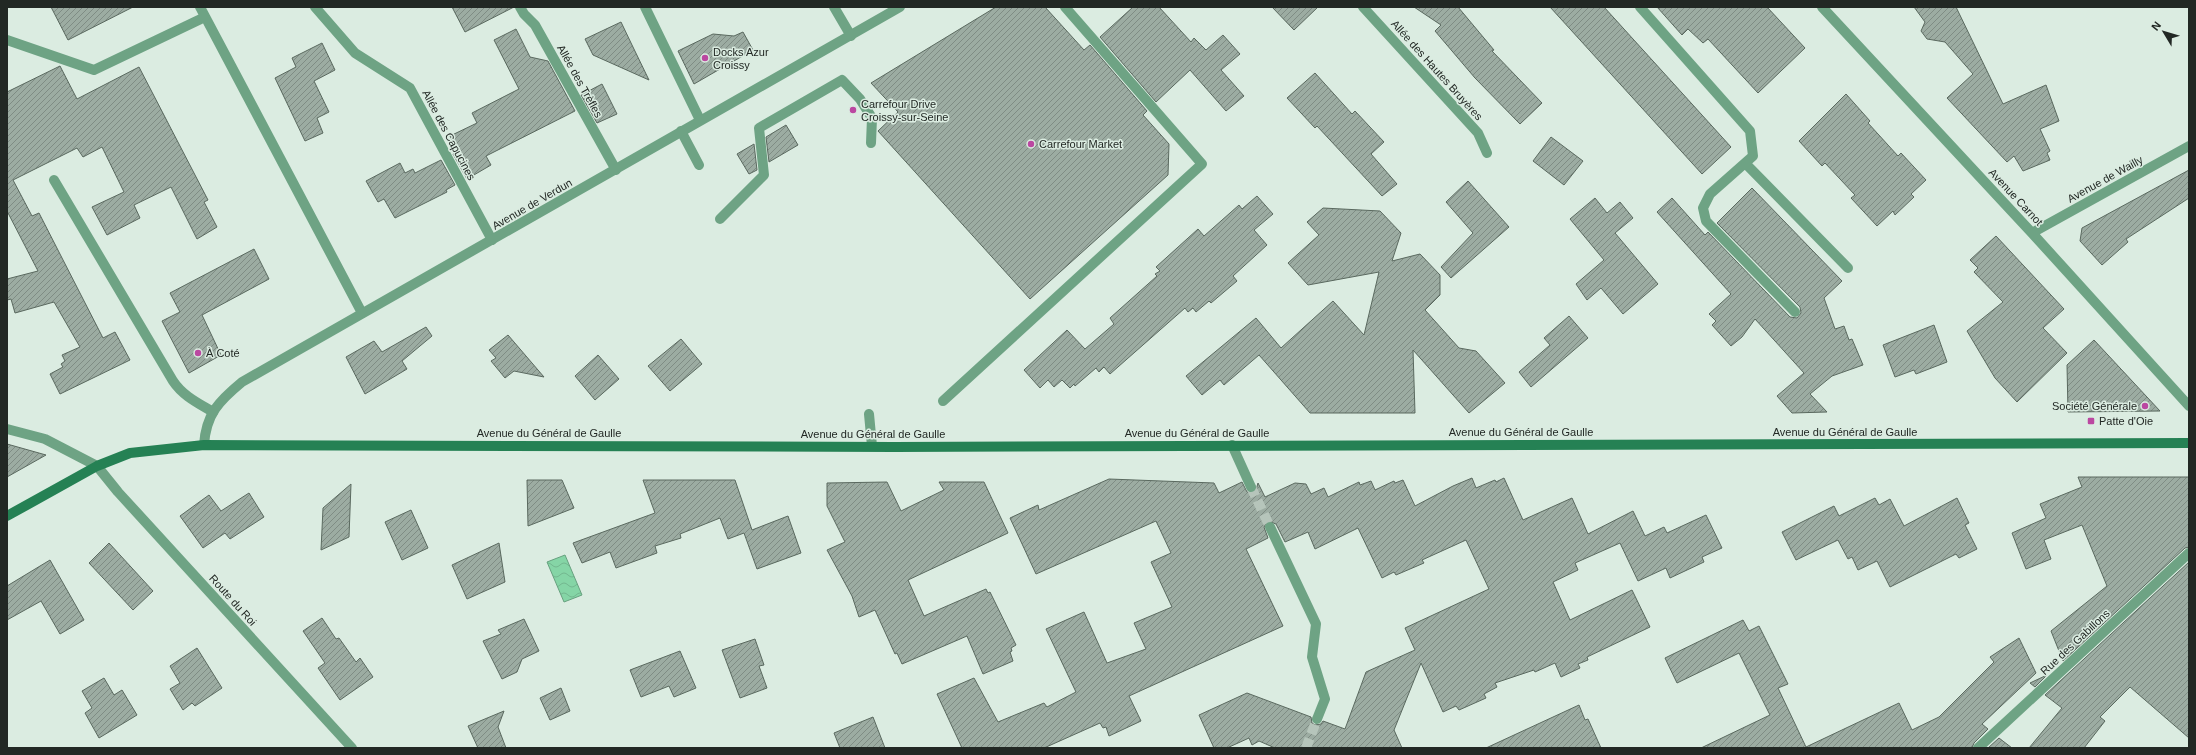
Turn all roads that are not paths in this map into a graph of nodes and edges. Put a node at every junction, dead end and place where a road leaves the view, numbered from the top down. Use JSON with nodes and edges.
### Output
{"nodes":[{"id":1,"x":200,"y":7,"type":"edge"},
{"id":2,"x":315,"y":7,"type":"edge"},
{"id":3,"x":520,"y":7,"type":"edge"},
{"id":4,"x":645,"y":7,"type":"edge"},
{"id":5,"x":834,"y":7,"type":"edge"},
{"id":6,"x":900,"y":7,"type":"edge"},
{"id":7,"x":1066,"y":7,"type":"edge"},
{"id":8,"x":1363,"y":7,"type":"edge"},
{"id":9,"x":1640,"y":7,"type":"edge"},
{"id":10,"x":1822,"y":7,"type":"edge"},
{"id":11,"x":205,"y":17,"type":"junction"},
{"id":12,"x":851,"y":36,"type":"junction"},
{"id":13,"x":7,"y":40,"type":"edge"},
{"id":14,"x":700,"y":120,"type":"junction"},
{"id":15,"x":681,"y":132,"type":"junction"},
{"id":16,"x":871,"y":143,"type":"dead end"},
{"id":17,"x":2189,"y":146,"type":"edge"},
{"id":18,"x":1487,"y":153,"type":"dead end"},
{"id":19,"x":1745,"y":163,"type":"junction"},
{"id":20,"x":699,"y":165,"type":"dead end"},
{"id":21,"x":616,"y":170,"type":"junction"},
{"id":22,"x":54,"y":180,"type":"dead end"},
{"id":23,"x":720,"y":219,"type":"dead end"},
{"id":24,"x":2032,"y":233,"type":"junction"},
{"id":25,"x":492,"y":240,"type":"junction"},
{"id":26,"x":1848,"y":268,"type":"dead end"},
{"id":27,"x":1794,"y":312,"type":"dead end"},
{"id":28,"x":362,"y":313,"type":"junction"},
{"id":29,"x":943,"y":401,"type":"dead end"},
{"id":30,"x":2189,"y":406,"type":"edge"},
{"id":31,"x":212,"y":412,"type":"junction"},
{"id":32,"x":869,"y":414,"type":"dead end"},
{"id":33,"x":7,"y":429,"type":"edge"},
{"id":34,"x":2189,"y":443,"type":"edge"},
{"id":35,"x":204,"y":445,"type":"junction"},
{"id":36,"x":1232,"y":445,"type":"junction"},
{"id":37,"x":872,"y":446,"type":"junction"},
{"id":38,"x":97,"y":466,"type":"junction"},
{"id":39,"x":1251,"y":487,"type":"tunnel mouth"},
{"id":40,"x":7,"y":516,"type":"edge"},
{"id":41,"x":1270,"y":527,"type":"tunnel mouth"},
{"id":42,"x":2189,"y":553,"type":"edge"},
{"id":43,"x":1317,"y":719,"type":"tunnel mouth"},
{"id":44,"x":352,"y":748,"type":"edge"},
{"id":45,"x":1978,"y":748,"type":"edge"}],
"edges":[{"from":1,"to":11,"type":"street"},
{"from":2,"to":25,"type":"street","name":"Allée des Capucines"},
{"from":3,"to":21,"type":"street","name":"Allée des Trèfles"},
{"from":4,"to":14,"type":"street"},
{"from":5,"to":12,"type":"street"},
{"from":6,"to":12,"type":"street","name":"Avenue de Verdun"},
{"from":7,"to":29,"type":"street"},
{"from":8,"to":18,"type":"street","name":"Allée des Hautes Bruyères"},
{"from":9,"to":19,"type":"street"},
{"from":10,"to":24,"type":"street","name":"Avenue Carnot"},
{"from":11,"to":13,"type":"street"},
{"from":11,"to":28,"type":"street"},
{"from":12,"to":14,"type":"street","name":"Avenue de Verdun"},
{"from":14,"to":15,"type":"street","name":"Avenue de Verdun"},
{"from":15,"to":20,"type":"street"},
{"from":15,"to":21,"type":"street","name":"Avenue de Verdun"},
{"from":16,"to":23,"type":"street"},
{"from":17,"to":24,"type":"street","name":"Avenue de Wailly"},
{"from":19,"to":26,"type":"street"},
{"from":19,"to":27,"type":"street"},
{"from":21,"to":25,"type":"street","name":"Avenue de Verdun"},
{"from":22,"to":31,"type":"street"},
{"from":24,"to":30,"type":"street","name":"Avenue Carnot"},
{"from":25,"to":28,"type":"street","name":"Avenue de Verdun"},
{"from":28,"to":31,"type":"street","name":"Avenue de Verdun"},
{"from":31,"to":35,"type":"street","name":"Avenue de Verdun"},
{"from":32,"to":37,"type":"street"},
{"from":33,"to":38,"type":"street"},
{"from":34,"to":36,"type":"main road","name":"Avenue du Général de Gaulle"},
{"from":35,"to":37,"type":"main road","name":"Avenue du Général de Gaulle"},
{"from":35,"to":38,"type":"main road","name":"Avenue du Général de Gaulle"},
{"from":36,"to":37,"type":"main road","name":"Avenue du Général de Gaulle"},
{"from":36,"to":39,"type":"street"},
{"from":38,"to":40,"type":"main road","name":"Avenue du Général de Gaulle"},
{"from":38,"to":44,"type":"street","name":"Route du Roi"},
{"from":41,"to":43,"type":"street"},
{"from":42,"to":45,"type":"street","name":"Rue des Gabillons"}]}
